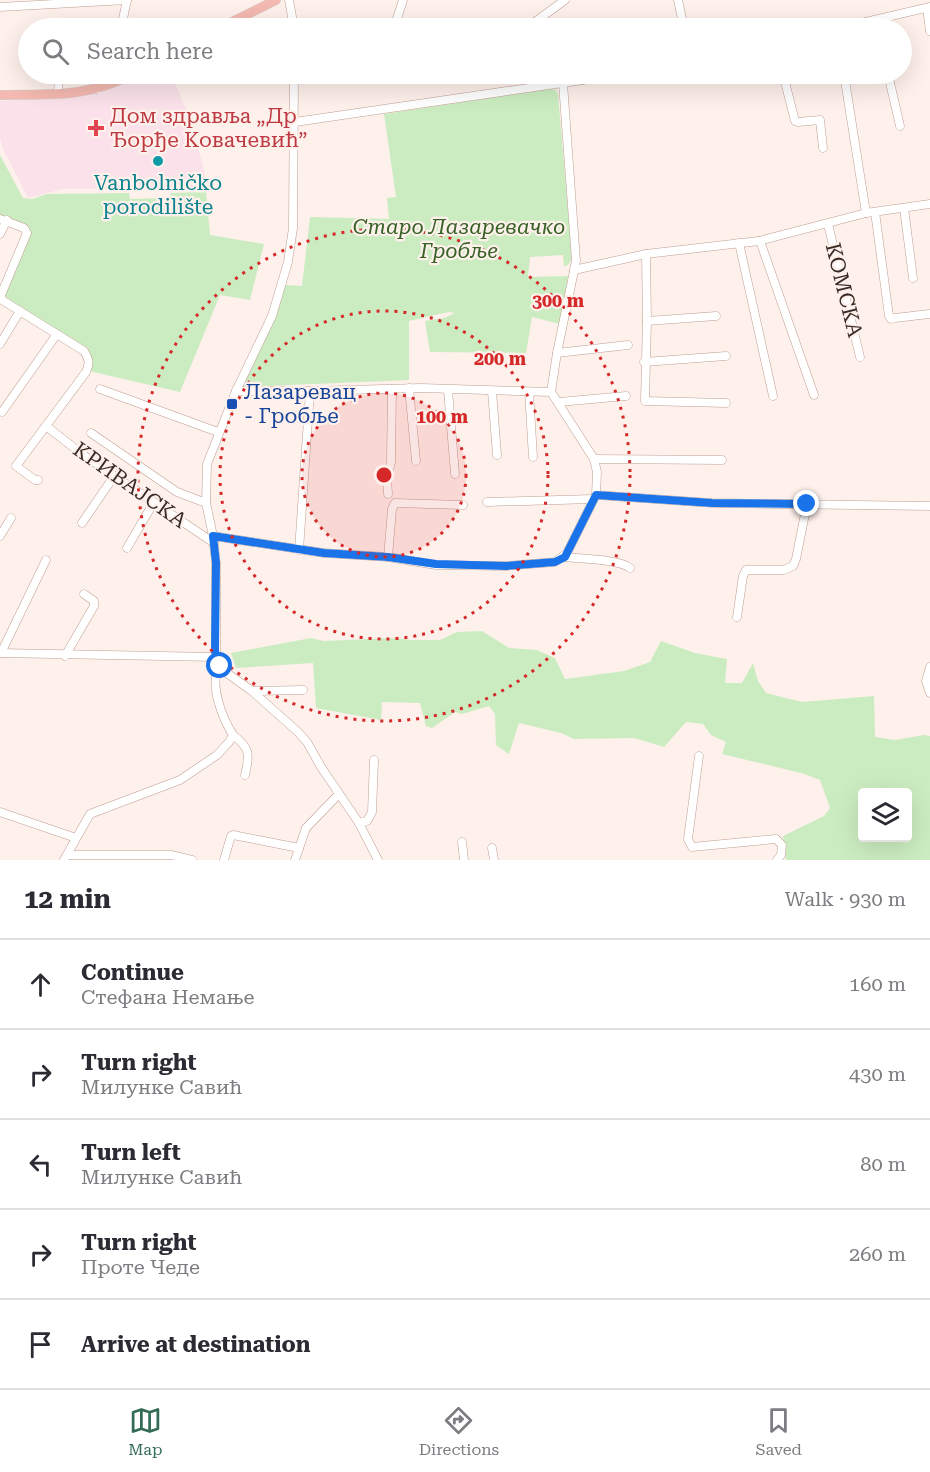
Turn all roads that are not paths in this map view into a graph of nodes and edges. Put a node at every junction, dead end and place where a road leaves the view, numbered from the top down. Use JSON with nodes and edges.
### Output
{"nodes":[{"id":1,"x":128,"y":0,"type":"edge"},
{"id":2,"x":276,"y":0,"type":"edge"},
{"id":3,"x":289,"y":0,"type":"edge"},
{"id":4,"x":403,"y":0,"type":"edge"},
{"id":5,"x":565,"y":0,"type":"edge"},
{"id":6,"x":678,"y":0,"type":"edge"},
{"id":7,"x":0,"y":7,"type":"edge"},
{"id":8,"x":928,"y":8,"type":"edge"},
{"id":9,"x":124,"y":18,"type":"edge"},
{"id":10,"x":240,"y":18,"type":"edge"},
{"id":11,"x":292,"y":18,"type":"edge"},
{"id":12,"x":397,"y":18,"type":"edge"},
{"id":13,"x":540,"y":18,"type":"edge"},
{"id":14,"x":682,"y":18,"type":"edge"},
{"id":15,"x":884,"y":18,"type":"edge"},
{"id":16,"x":930,"y":31,"type":"edge"},
{"id":17,"x":58,"y":84,"type":"edge"},
{"id":18,"x":100,"y":84,"type":"edge"},
{"id":19,"x":109,"y":84,"type":"edge"},
{"id":20,"x":297,"y":84,"type":"edge"},
{"id":21,"x":556,"y":84,"type":"edge"},
{"id":22,"x":563,"y":84,"type":"edge"},
{"id":23,"x":786,"y":84,"type":"edge"},
{"id":24,"x":846,"y":84,"type":"edge"},
{"id":25,"x":890,"y":84,"type":"edge"},
{"id":26,"x":97,"y":89,"type":"junction"},
{"id":27,"x":58,"y":94,"type":"junction"},
{"id":28,"x":0,"y":95,"type":"edge"},
{"id":29,"x":295,"y":122,"type":"junction"},
{"id":30,"x":900,"y":126,"type":"dead end"},
{"id":31,"x":824,"y":148,"type":"dead end"},
{"id":32,"x":930,"y":204,"type":"edge"},
{"id":33,"x":904,"y":208,"type":"junction"},
{"id":34,"x":870,"y":212,"type":"junction"},
{"id":35,"x":3,"y":219,"type":"edge"},
{"id":36,"x":828,"y":224,"type":"junction"},
{"id":37,"x":0,"y":234,"type":"edge"},
{"id":38,"x":760,"y":241,"type":"junction"},
{"id":39,"x":739,"y":243,"type":"junction"},
{"id":40,"x":646,"y":254,"type":"junction"},
{"id":41,"x":574,"y":270,"type":"junction"},
{"id":42,"x":913,"y":278,"type":"dead end"},
{"id":43,"x":0,"y":298,"type":"edge"},
{"id":44,"x":21,"y":311,"type":"junction"},
{"id":45,"x":929,"y":314,"type":"edge"},
{"id":46,"x":716,"y":316,"type":"dead end"},
{"id":47,"x":647,"y":321,"type":"junction"},
{"id":48,"x":57,"y":334,"type":"junction"},
{"id":49,"x":0,"y":344,"type":"edge"},
{"id":50,"x":628,"y":345,"type":"dead end"},
{"id":51,"x":556,"y":353,"type":"junction"},
{"id":52,"x":726,"y":356,"type":"dead end"},
{"id":53,"x":860,"y":357,"type":"dead end"},
{"id":54,"x":644,"y":362,"type":"junction"},
{"id":55,"x":409,"y":388,"type":"junction"},
{"id":56,"x":100,"y":389,"type":"dead end"},
{"id":57,"x":392,"y":389,"type":"junction"},
{"id":58,"x":448,"y":390,"type":"junction"},
{"id":59,"x":236,"y":391,"type":"junction"},
{"id":60,"x":310,"y":391,"type":"junction"},
{"id":61,"x":492,"y":391,"type":"junction"},
{"id":62,"x":529,"y":392,"type":"junction"},
{"id":63,"x":551,"y":392,"type":"junction"},
{"id":64,"x":814,"y":395,"type":"dead end"},
{"id":65,"x":626,"y":396,"type":"dead end"},
{"id":66,"x":773,"y":396,"type":"dead end"},
{"id":67,"x":559,"y":402,"type":"junction"},
{"id":68,"x":726,"y":403,"type":"dead end"},
{"id":69,"x":2,"y":412,"type":"dead end"},
{"id":70,"x":46,"y":426,"type":"junction"},
{"id":71,"x":218,"y":432,"type":"junction"},
{"id":72,"x":91,"y":433,"type":"dead end"},
{"id":73,"x":497,"y":455,"type":"dead end"},
{"id":74,"x":533,"y":457,"type":"dead end"},
{"id":75,"x":594,"y":459,"type":"junction"},
{"id":76,"x":722,"y":460,"type":"dead end"},
{"id":77,"x":416,"y":461,"type":"dead end"},
{"id":78,"x":455,"y":474,"type":"dead end"},
{"id":79,"x":117,"y":477,"type":"junction"},
{"id":80,"x":38,"y":480,"type":"dead end"},
{"id":81,"x":388,"y":494,"type":"dead end"},
{"id":82,"x":595,"y":497,"type":"junction"},
{"id":83,"x":154,"y":502,"type":"junction"},
{"id":84,"x":487,"y":502,"type":"dead end"},
{"id":85,"x":206,"y":503,"type":"junction"},
{"id":86,"x":807,"y":504,"type":"junction"},
{"id":87,"x":463,"y":505,"type":"dead end"},
{"id":88,"x":930,"y":506,"type":"edge"},
{"id":89,"x":11,"y":518,"type":"dead end"},
{"id":90,"x":82,"y":523,"type":"dead end"},
{"id":91,"x":0,"y":536,"type":"edge"},
{"id":92,"x":214,"y":540,"type":"junction"},
{"id":93,"x":127,"y":548,"type":"dead end"},
{"id":94,"x":299,"y":550,"type":"junction"},
{"id":95,"x":388,"y":557,"type":"junction"},
{"id":96,"x":565,"y":557,"type":"junction"},
{"id":97,"x":46,"y":560,"type":"dead end"},
{"id":98,"x":630,"y":568,"type":"dead end"},
{"id":99,"x":84,"y":594,"type":"dead end"},
{"id":100,"x":737,"y":617,"type":"dead end"},
{"id":101,"x":0,"y":653,"type":"edge"},
{"id":102,"x":65,"y":656,"type":"junction"},
{"id":103,"x":216,"y":657,"type":"junction"},
{"id":104,"x":220,"y":666,"type":"junction"},
{"id":105,"x":930,"y":667,"type":"edge"},
{"id":106,"x":303,"y":690,"type":"dead end"},
{"id":107,"x":252,"y":691,"type":"junction"},
{"id":108,"x":930,"y":693,"type":"edge"},
{"id":109,"x":233,"y":735,"type":"junction"},
{"id":110,"x":699,"y":756,"type":"dead end"},
{"id":111,"x":374,"y":760,"type":"dead end"},
{"id":112,"x":245,"y":775,"type":"dead end"},
{"id":113,"x":339,"y":794,"type":"junction"},
{"id":114,"x":0,"y":812,"type":"edge"},
{"id":115,"x":359,"y":823,"type":"junction"},
{"id":116,"x":76,"y":838,"type":"junction"},
{"id":117,"x":462,"y":842,"type":"dead end"},
{"id":118,"x":299,"y":848,"type":"junction"},
{"id":119,"x":492,"y":848,"type":"dead end"},
{"id":120,"x":66,"y":858,"type":"edge"},
{"id":121,"x":192,"y":860,"type":"edge"},
{"id":122,"x":224,"y":860,"type":"edge"},
{"id":123,"x":295,"y":860,"type":"edge"},
{"id":124,"x":378,"y":860,"type":"edge"},
{"id":125,"x":464,"y":860,"type":"edge"},
{"id":126,"x":494,"y":860,"type":"edge"},
{"id":127,"x":777,"y":860,"type":"edge"}],
"edges":[{"from":1,"to":7,"type":"street"},
{"from":1,"to":9,"type":"street"},
{"from":2,"to":10,"type":"main road"},
{"from":3,"to":11,"type":"street"},
{"from":4,"to":12,"type":"street"},
{"from":5,"to":13,"type":"street"},
{"from":6,"to":14,"type":"street"},
{"from":8,"to":15,"type":"street"},
{"from":8,"to":16,"type":"street"},
{"from":17,"to":27,"type":"street"},
{"from":18,"to":26,"type":"street"},
{"from":19,"to":26,"type":"main road"},
{"from":20,"to":29,"type":"street"},
{"from":21,"to":29,"type":"street"},
{"from":22,"to":41,"type":"street"},
{"from":23,"to":31,"type":"street"},
{"from":24,"to":34,"type":"street"},
{"from":25,"to":30,"type":"street"},
{"from":26,"to":27,"type":"main road"},
{"from":27,"to":28,"type":"main road"},
{"from":29,"to":59,"type":"street"},
{"from":32,"to":33,"type":"street"},
{"from":33,"to":34,"type":"street"},
{"from":33,"to":42,"type":"street"},
{"from":34,"to":36,"type":"street"},
{"from":34,"to":45,"type":"street"},
{"from":35,"to":37,"type":"street"},
{"from":35,"to":43,"type":"street"},
{"from":36,"to":38,"type":"street"},
{"from":36,"to":53,"type":"street","name":"КОМСКА"},
{"from":38,"to":39,"type":"street"},
{"from":38,"to":64,"type":"street"},
{"from":39,"to":40,"type":"street"},
{"from":39,"to":66,"type":"street"},
{"from":40,"to":41,"type":"street"},
{"from":40,"to":47,"type":"street"},
{"from":41,"to":51,"type":"street"},
{"from":43,"to":44,"type":"street"},
{"from":44,"to":48,"type":"street"},
{"from":44,"to":49,"type":"street"},
{"from":46,"to":47,"type":"street"},
{"from":47,"to":54,"type":"street"},
{"from":48,"to":69,"type":"street"},
{"from":48,"to":70,"type":"street"},
{"from":50,"to":51,"type":"street"},
{"from":51,"to":63,"type":"street"},
{"from":52,"to":54,"type":"street"},
{"from":54,"to":68,"type":"street"},
{"from":55,"to":57,"type":"street"},
{"from":55,"to":58,"type":"street"},
{"from":55,"to":77,"type":"street"},
{"from":56,"to":71,"type":"street"},
{"from":57,"to":60,"type":"street"},
{"from":57,"to":81,"type":"street"},
{"from":58,"to":61,"type":"street"},
{"from":58,"to":78,"type":"street"},
{"from":59,"to":60,"type":"street"},
{"from":59,"to":71,"type":"street"},
{"from":60,"to":94,"type":"street"},
{"from":61,"to":62,"type":"street"},
{"from":61,"to":73,"type":"street"},
{"from":62,"to":63,"type":"street"},
{"from":62,"to":74,"type":"street"},
{"from":63,"to":67,"type":"street"},
{"from":65,"to":67,"type":"street"},
{"from":67,"to":75,"type":"street"},
{"from":70,"to":79,"type":"street","name":"КРИВАЈСКА"},
{"from":70,"to":80,"type":"street"},
{"from":71,"to":85,"type":"street"},
{"from":72,"to":85,"type":"street"},
{"from":75,"to":76,"type":"street"},
{"from":75,"to":82,"type":"street"},
{"from":79,"to":83,"type":"street","name":"КРИВАЈСКА"},
{"from":79,"to":90,"type":"street"},
{"from":82,"to":84,"type":"street"},
{"from":82,"to":86,"type":"street"},
{"from":82,"to":96,"type":"street"},
{"from":83,"to":92,"type":"street","name":"КРИВАЈСКА"},
{"from":83,"to":93,"type":"street"},
{"from":85,"to":92,"type":"street"},
{"from":86,"to":88,"type":"street"},
{"from":86,"to":100,"type":"street"},
{"from":87,"to":95,"type":"street"},
{"from":89,"to":91,"type":"street"},
{"from":92,"to":94,"type":"street"},
{"from":92,"to":103,"type":"street"},
{"from":94,"to":95,"type":"street"},
{"from":95,"to":96,"type":"street"},
{"from":96,"to":98,"type":"street"},
{"from":97,"to":101,"type":"street"},
{"from":99,"to":102,"type":"street"},
{"from":101,"to":102,"type":"street"},
{"from":102,"to":103,"type":"street"},
{"from":103,"to":104,"type":"street"},
{"from":104,"to":107,"type":"street"},
{"from":104,"to":109,"type":"street"},
{"from":105,"to":108,"type":"street"},
{"from":106,"to":107,"type":"street"},
{"from":107,"to":113,"type":"street"},
{"from":109,"to":112,"type":"street"},
{"from":109,"to":116,"type":"street"},
{"from":110,"to":127,"type":"street"},
{"from":111,"to":115,"type":"street"},
{"from":113,"to":115,"type":"street"},
{"from":113,"to":118,"type":"street"},
{"from":114,"to":116,"type":"street"},
{"from":115,"to":124,"type":"street"},
{"from":116,"to":120,"type":"street"},
{"from":117,"to":125,"type":"street"},
{"from":118,"to":122,"type":"street"},
{"from":118,"to":123,"type":"street"},
{"from":119,"to":126,"type":"street"},
{"from":120,"to":121,"type":"street"}]}
